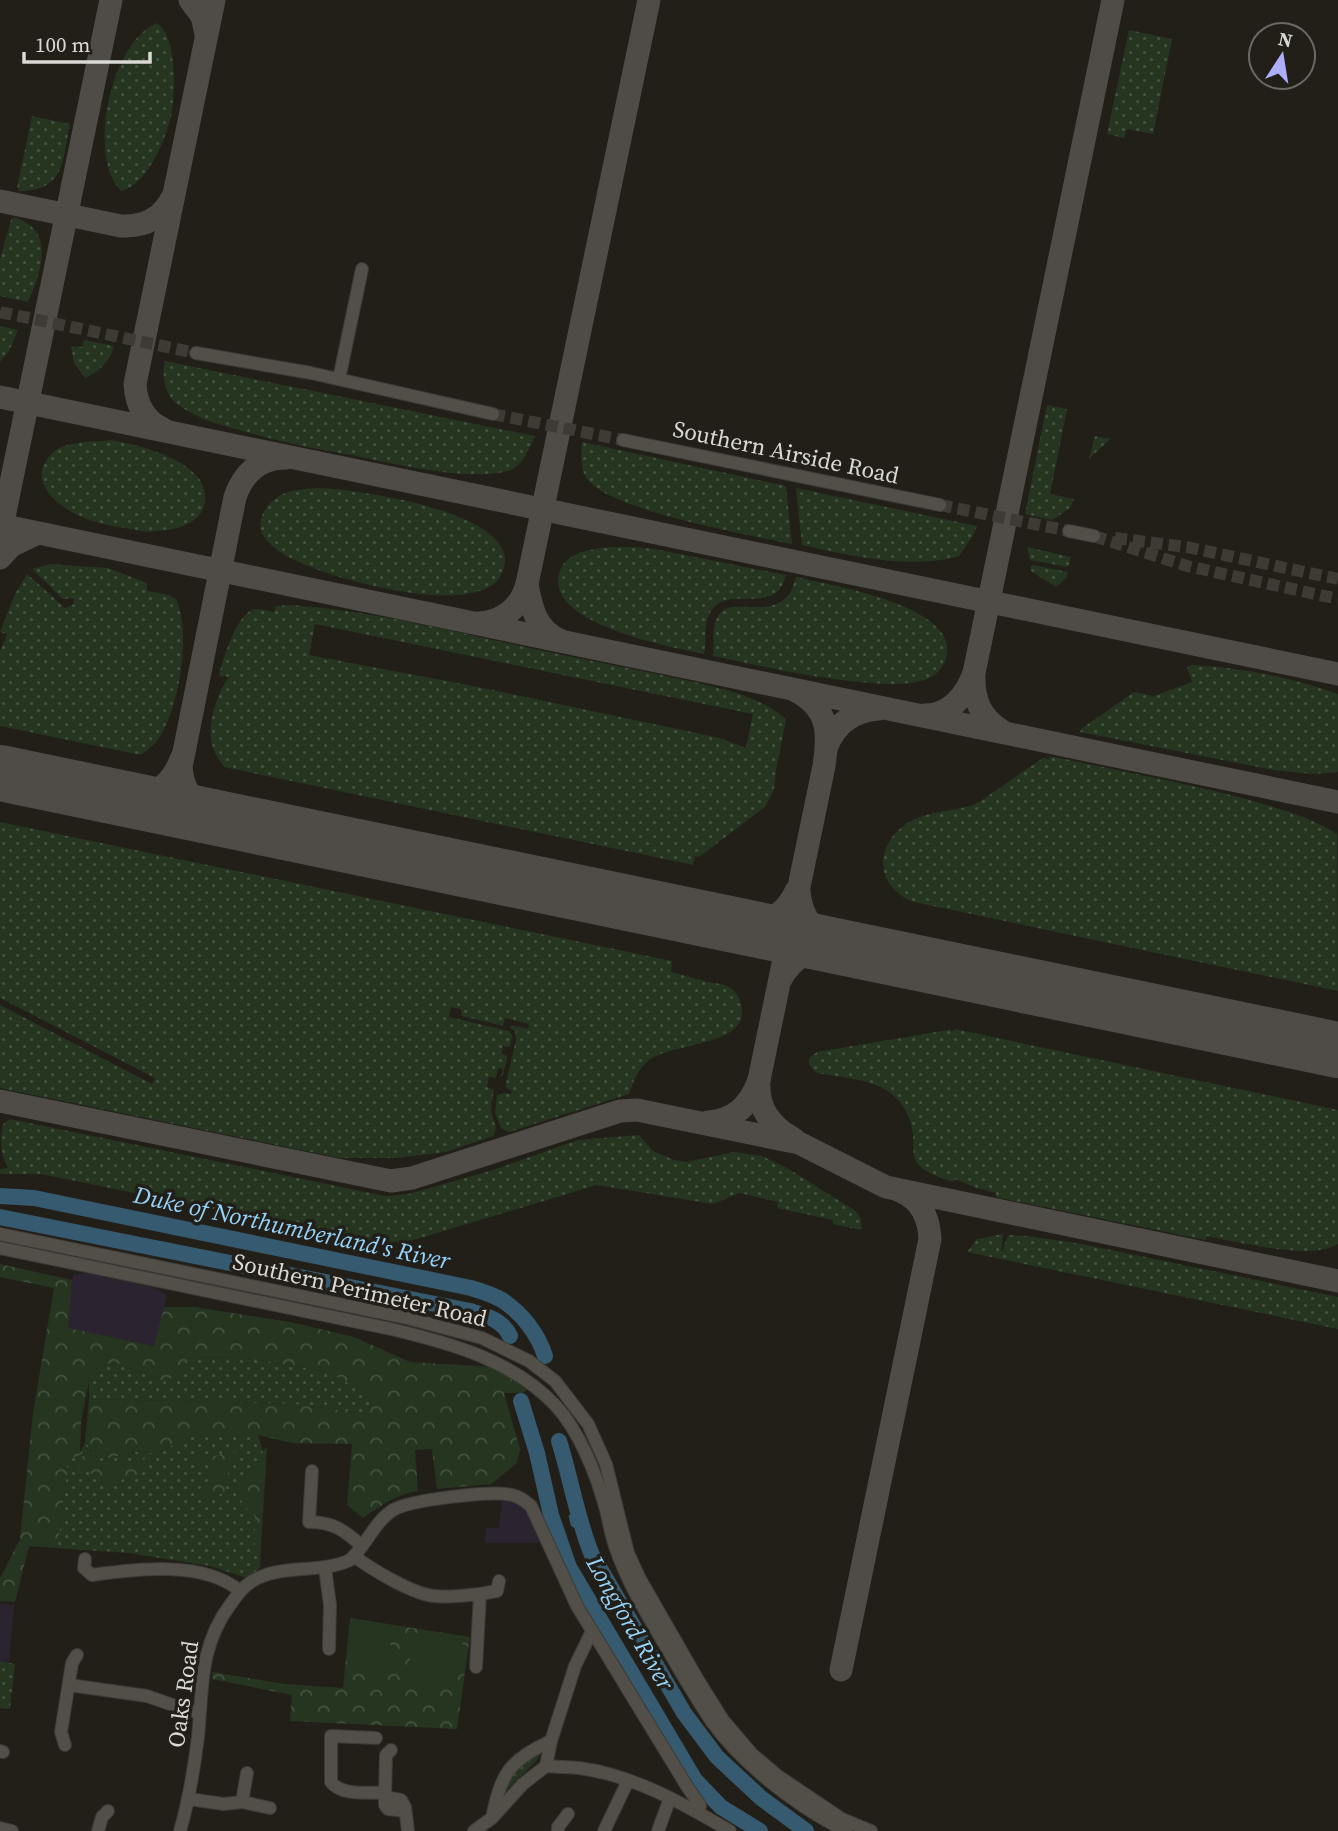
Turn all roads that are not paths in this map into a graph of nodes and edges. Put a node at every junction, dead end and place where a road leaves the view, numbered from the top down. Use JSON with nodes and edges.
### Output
{"nodes":[{"id":1,"x":362,"y":270,"type":"dead end"},
{"id":2,"x":196,"y":353,"type":"tunnel mouth"},
{"id":3,"x":339,"y":379,"type":"junction"},
{"id":4,"x":494,"y":414,"type":"tunnel mouth"},
{"id":5,"x":623,"y":440,"type":"tunnel mouth"},
{"id":6,"x":940,"y":505,"type":"tunnel mouth"},
{"id":7,"x":1069,"y":531,"type":"tunnel mouth"},
{"id":8,"x":1094,"y":536,"type":"tunnel mouth"},
{"id":9,"x":0,"y":1234,"type":"edge"},
{"id":10,"x":0,"y":1248,"type":"edge"},
{"id":11,"x":312,"y":1471,"type":"dead end"},
{"id":12,"x":358,"y":1551,"type":"junction"},
{"id":13,"x":85,"y":1559,"type":"dead end"},
{"id":14,"x":324,"y":1568,"type":"junction"},
{"id":15,"x":499,"y":1581,"type":"dead end"},
{"id":16,"x":240,"y":1591,"type":"junction"},
{"id":17,"x":481,"y":1594,"type":"junction"},
{"id":18,"x":592,"y":1631,"type":"junction"},
{"id":19,"x":329,"y":1649,"type":"dead end"},
{"id":20,"x":77,"y":1655,"type":"dead end"},
{"id":21,"x":476,"y":1667,"type":"dead end"},
{"id":22,"x":69,"y":1685,"type":"junction"},
{"id":23,"x":199,"y":1712,"type":"junction"},
{"id":24,"x":376,"y":1738,"type":"dead end"},
{"id":25,"x":551,"y":1741,"type":"junction"},
{"id":26,"x":65,"y":1745,"type":"dead end"},
{"id":27,"x":391,"y":1750,"type":"dead end"},
{"id":28,"x":546,"y":1766,"type":"junction"},
{"id":29,"x":247,"y":1773,"type":"dead end"},
{"id":30,"x":628,"y":1781,"type":"junction"},
{"id":31,"x":385,"y":1795,"type":"junction"},
{"id":32,"x":670,"y":1798,"type":"junction"},
{"id":33,"x":189,"y":1799,"type":"junction"},
{"id":34,"x":242,"y":1802,"type":"junction"},
{"id":35,"x":270,"y":1808,"type":"dead end"},
{"id":36,"x":108,"y":1811,"type":"dead end"},
{"id":37,"x":699,"y":1813,"type":"junction"},
{"id":38,"x":568,"y":1814,"type":"dead end"},
{"id":39,"x":492,"y":1818,"type":"junction"},
{"id":40,"x":0,"y":1828,"type":"edge"},
{"id":41,"x":12,"y":1831,"type":"edge"},
{"id":42,"x":98,"y":1831,"type":"edge"},
{"id":43,"x":180,"y":1831,"type":"edge"},
{"id":44,"x":408,"y":1831,"type":"edge"},
{"id":45,"x":474,"y":1831,"type":"edge"},
{"id":46,"x":558,"y":1831,"type":"edge"},
{"id":47,"x":604,"y":1831,"type":"edge"},
{"id":48,"x":658,"y":1831,"type":"edge"},
{"id":49,"x":730,"y":1831,"type":"edge"},
{"id":50,"x":846,"y":1831,"type":"edge"},
{"id":51,"x":871,"y":1831,"type":"edge"}],
"edges":[{"from":1,"to":3,"type":"street"},
{"from":2,"to":3,"type":"street"},
{"from":3,"to":4,"type":"street"},
{"from":5,"to":6,"type":"street","name":"Southern Airside Road"},
{"from":7,"to":8,"type":"street"},
{"from":9,"to":51,"type":"street","name":"Southern Perimeter Road"},
{"from":10,"to":50,"type":"street","name":"Southern Perimeter Road"},
{"from":11,"to":12,"type":"street"},
{"from":12,"to":14,"type":"street","name":"Oaks Road"},
{"from":12,"to":17,"type":"street"},
{"from":12,"to":18,"type":"street"},
{"from":13,"to":16,"type":"street"},
{"from":14,"to":16,"type":"street","name":"Oaks Road"},
{"from":14,"to":19,"type":"street"},
{"from":15,"to":17,"type":"street"},
{"from":16,"to":23,"type":"street","name":"Oaks Road"},
{"from":17,"to":21,"type":"street"},
{"from":18,"to":25,"type":"street"},
{"from":18,"to":37,"type":"street"},
{"from":20,"to":22,"type":"street"},
{"from":22,"to":23,"type":"street"},
{"from":22,"to":26,"type":"street"},
{"from":23,"to":33,"type":"street","name":"Oaks Road"},
{"from":24,"to":31,"type":"street"},
{"from":25,"to":28,"type":"street"},
{"from":25,"to":39,"type":"street"},
{"from":27,"to":31,"type":"street"},
{"from":28,"to":30,"type":"street"},
{"from":28,"to":39,"type":"street"},
{"from":29,"to":34,"type":"street"},
{"from":30,"to":32,"type":"street"},
{"from":30,"to":47,"type":"street"},
{"from":31,"to":44,"type":"street"},
{"from":32,"to":37,"type":"street"},
{"from":32,"to":48,"type":"street"},
{"from":33,"to":34,"type":"street"},
{"from":33,"to":43,"type":"street","name":"Oaks Road"},
{"from":34,"to":35,"type":"street"},
{"from":36,"to":42,"type":"street"},
{"from":37,"to":49,"type":"street"},
{"from":38,"to":46,"type":"street"},
{"from":39,"to":45,"type":"street"},
{"from":40,"to":41,"type":"street"}]}
